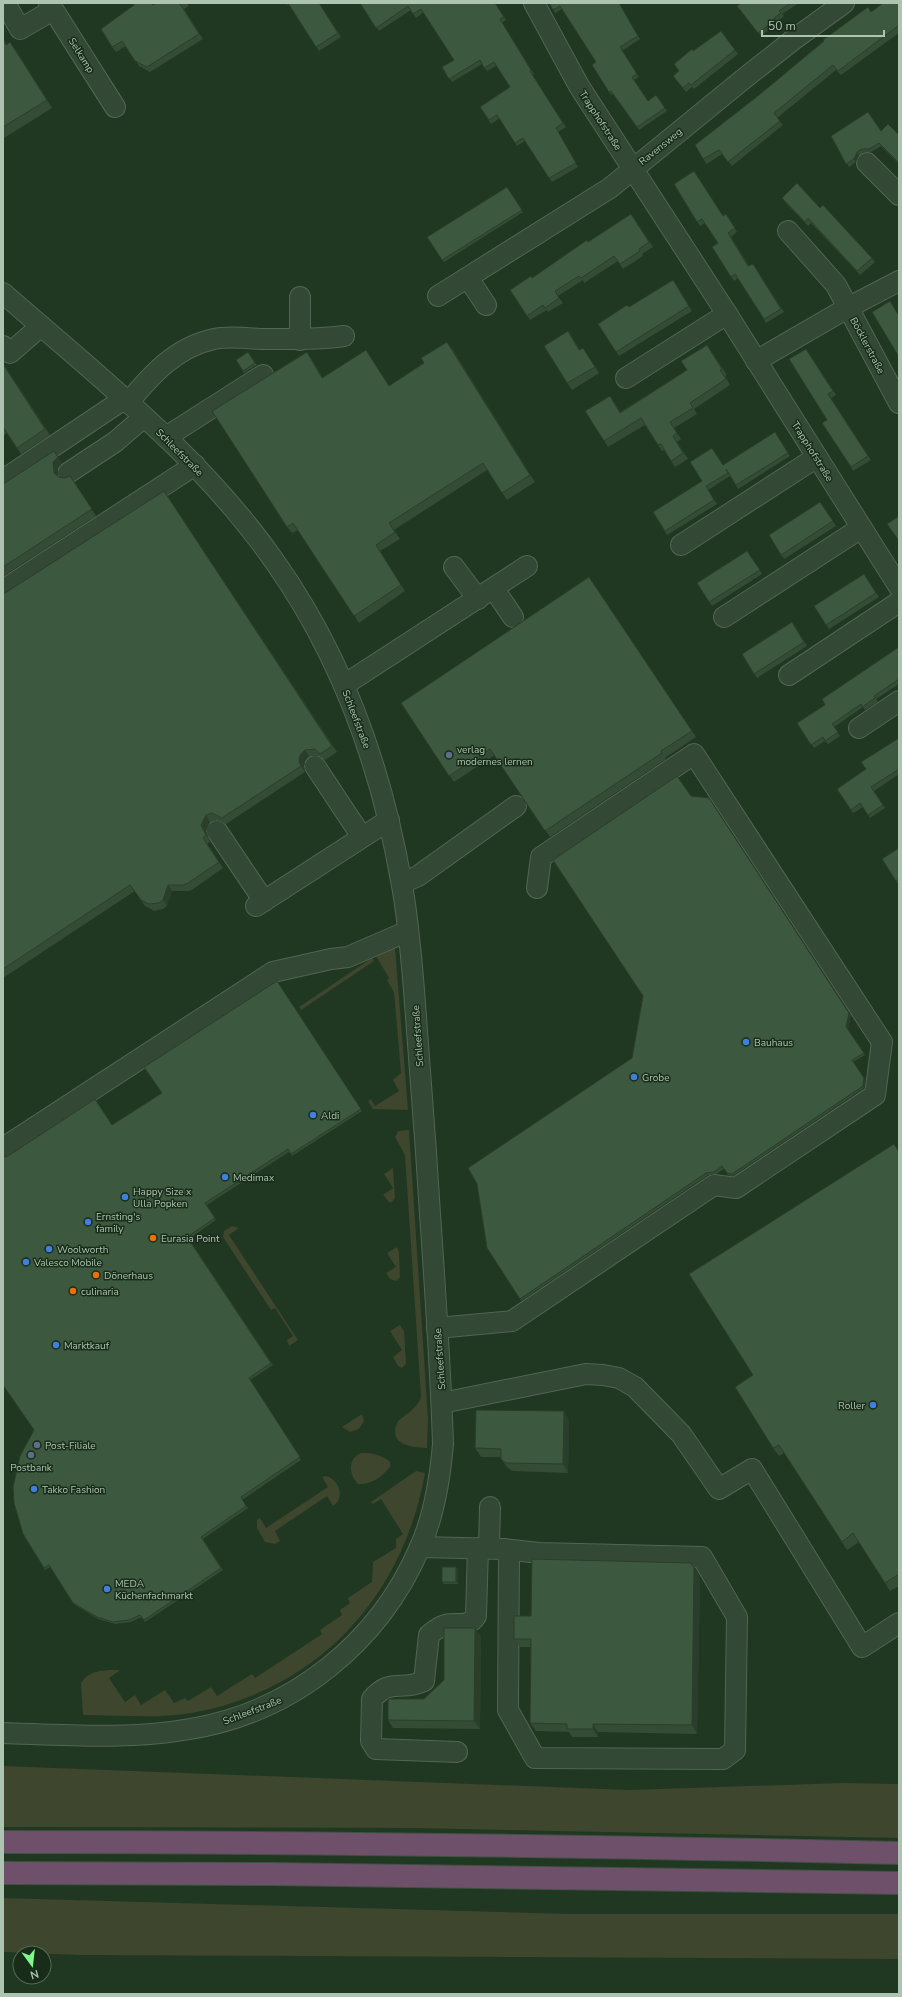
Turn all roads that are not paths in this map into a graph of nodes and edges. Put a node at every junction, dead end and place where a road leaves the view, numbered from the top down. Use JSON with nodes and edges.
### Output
{"nodes":[{"id":1,"x":5,"y":3,"type":"edge"},
{"id":2,"x":534,"y":3,"type":"edge"},
{"id":3,"x":844,"y":3,"type":"edge"},
{"id":4,"x":51,"y":6,"type":"edge"},
{"id":5,"x":115,"y":107,"type":"dead end"},
{"id":6,"x":867,"y":163,"type":"dead end"},
{"id":7,"x":632,"y":169,"type":"junction"},
{"id":8,"x":899,"y":195,"type":"edge"},
{"id":9,"x":788,"y":230,"type":"dead end"},
{"id":10,"x":468,"y":278,"type":"junction"},
{"id":11,"x":899,"y":282,"type":"edge"},
{"id":12,"x":3,"y":293,"type":"edge"},
{"id":13,"x":438,"y":296,"type":"dead end"},
{"id":14,"x":300,"y":297,"type":"dead end"},
{"id":15,"x":486,"y":305,"type":"dead end"},
{"id":16,"x":848,"y":307,"type":"junction"},
{"id":17,"x":728,"y":314,"type":"junction"},
{"id":18,"x":41,"y":326,"type":"junction"},
{"id":19,"x":300,"y":340,"type":"junction"},
{"id":20,"x":339,"y":341,"type":"dead end"},
{"id":21,"x":3,"y":346,"type":"edge"},
{"id":22,"x":756,"y":361,"type":"junction"},
{"id":23,"x":263,"y":375,"type":"dead end"},
{"id":24,"x":626,"y":378,"type":"dead end"},
{"id":25,"x":126,"y":401,"type":"junction"},
{"id":26,"x":899,"y":403,"type":"edge"},
{"id":27,"x":102,"y":414,"type":"junction"},
{"id":28,"x":144,"y":417,"type":"junction"},
{"id":29,"x":123,"y":435,"type":"junction"},
{"id":30,"x":166,"y":437,"type":"junction"},
{"id":31,"x":817,"y":458,"type":"junction"},
{"id":32,"x":195,"y":465,"type":"junction"},
{"id":33,"x":68,"y":473,"type":"dead end"},
{"id":34,"x":3,"y":480,"type":"edge"},
{"id":35,"x":861,"y":528,"type":"junction"},
{"id":36,"x":681,"y":545,"type":"dead end"},
{"id":37,"x":527,"y":566,"type":"dead end"},
{"id":38,"x":454,"y":567,"type":"dead end"},
{"id":39,"x":897,"y":580,"type":"edge"},
{"id":40,"x":3,"y":590,"type":"edge"},
{"id":41,"x":486,"y":594,"type":"junction"},
{"id":42,"x":899,"y":602,"type":"edge"},
{"id":43,"x":513,"y":617,"type":"dead end"},
{"id":44,"x":724,"y":617,"type":"dead end"},
{"id":45,"x":789,"y":675,"type":"dead end"},
{"id":46,"x":344,"y":685,"type":"junction"},
{"id":47,"x":899,"y":701,"type":"edge"},
{"id":48,"x":859,"y":728,"type":"dead end"},
{"id":49,"x":315,"y":766,"type":"dead end"},
{"id":50,"x":516,"y":806,"type":"dead end"},
{"id":51,"x":389,"y":820,"type":"junction"},
{"id":52,"x":217,"y":831,"type":"dead end"},
{"id":53,"x":362,"y":837,"type":"junction"},
{"id":54,"x":402,"y":883,"type":"junction"},
{"id":55,"x":537,"y":888,"type":"dead end"},
{"id":56,"x":408,"y":931,"type":"junction"},
{"id":57,"x":3,"y":1148,"type":"edge"},
{"id":58,"x":437,"y":1328,"type":"junction"},
{"id":59,"x":442,"y":1403,"type":"junction"},
{"id":60,"x":490,"y":1507,"type":"dead end"},
{"id":61,"x":420,"y":1547,"type":"junction"},
{"id":62,"x":484,"y":1548,"type":"junction"},
{"id":63,"x":509,"y":1550,"type":"junction"},
{"id":64,"x":899,"y":1623,"type":"edge"},
{"id":65,"x":3,"y":1733,"type":"edge"},
{"id":66,"x":457,"y":1752,"type":"dead end"},
{"id":67,"x":3,"y":1842,"type":"edge"},
{"id":68,"x":899,"y":1852,"type":"edge"},
{"id":69,"x":3,"y":1873,"type":"edge"},
{"id":70,"x":899,"y":1883,"type":"edge"}],
"edges":[{"from":1,"to":4,"type":"street"},
{"from":2,"to":7,"type":"street","name":"Trapphofstraße"},
{"from":3,"to":7,"type":"street","name":"Ravensweg"},
{"from":4,"to":5,"type":"street","name":"Selkamp"},
{"from":6,"to":8,"type":"street"},
{"from":7,"to":10,"type":"street","name":"Ravensweg"},
{"from":7,"to":17,"type":"street","name":"Trapphofstraße"},
{"from":9,"to":16,"type":"street","name":"Böcklerstraße"},
{"from":10,"to":13,"type":"street","name":"Ravensweg"},
{"from":10,"to":15,"type":"street"},
{"from":11,"to":16,"type":"street","name":"Böcklerstraße"},
{"from":12,"to":18,"type":"street","name":"Schleefstraße"},
{"from":14,"to":19,"type":"street"},
{"from":16,"to":22,"type":"street","name":"Böcklerstraße"},
{"from":16,"to":26,"type":"street","name":"Böcklerstraße"},
{"from":17,"to":22,"type":"street","name":"Trapphofstraße"},
{"from":17,"to":24,"type":"street"},
{"from":18,"to":21,"type":"street"},
{"from":18,"to":25,"type":"street","name":"Schleefstraße"},
{"from":19,"to":20,"type":"street"},
{"from":19,"to":25,"type":"street"},
{"from":22,"to":31,"type":"street","name":"Trapphofstraße"},
{"from":23,"to":30,"type":"street"},
{"from":25,"to":27,"type":"street"},
{"from":25,"to":28,"type":"street","name":"Schleefstraße"},
{"from":27,"to":29,"type":"street"},
{"from":27,"to":34,"type":"street"},
{"from":28,"to":29,"type":"street"},
{"from":28,"to":30,"type":"street","name":"Schleefstraße"},
{"from":29,"to":33,"type":"street"},
{"from":30,"to":32,"type":"street","name":"Schleefstraße"},
{"from":31,"to":35,"type":"street","name":"Trapphofstraße"},
{"from":31,"to":36,"type":"street"},
{"from":32,"to":40,"type":"street"},
{"from":32,"to":46,"type":"street","name":"Schleefstraße"},
{"from":35,"to":39,"type":"street","name":"Trapphofstraße"},
{"from":35,"to":44,"type":"street"},
{"from":37,"to":41,"type":"street","name":"Schleefstraße"},
{"from":38,"to":41,"type":"street"},
{"from":41,"to":43,"type":"street"},
{"from":41,"to":46,"type":"street","name":"Schleefstraße"},
{"from":42,"to":45,"type":"street"},
{"from":46,"to":51,"type":"street","name":"Schleefstraße"},
{"from":47,"to":48,"type":"street"},
{"from":49,"to":53,"type":"street"},
{"from":50,"to":54,"type":"street"},
{"from":51,"to":53,"type":"street"},
{"from":51,"to":54,"type":"street","name":"Schleefstraße"},
{"from":52,"to":53,"type":"street"},
{"from":54,"to":56,"type":"street","name":"Schleefstraße"},
{"from":55,"to":58,"type":"street"},
{"from":56,"to":57,"type":"street"},
{"from":56,"to":58,"type":"street","name":"Schleefstraße"},
{"from":58,"to":59,"type":"street","name":"Schleefstraße"},
{"from":59,"to":61,"type":"street","name":"Schleefstraße"},
{"from":59,"to":64,"type":"street"},
{"from":60,"to":62,"type":"street"},
{"from":61,"to":62,"type":"street"},
{"from":61,"to":65,"type":"street","name":"Schleefstraße"},
{"from":62,"to":63,"type":"street"},
{"from":62,"to":66,"type":"street"},
{"from":63,"to":63,"type":"street"},
{"from":67,"to":68,"type":"highway"},
{"from":69,"to":70,"type":"highway"}]}
